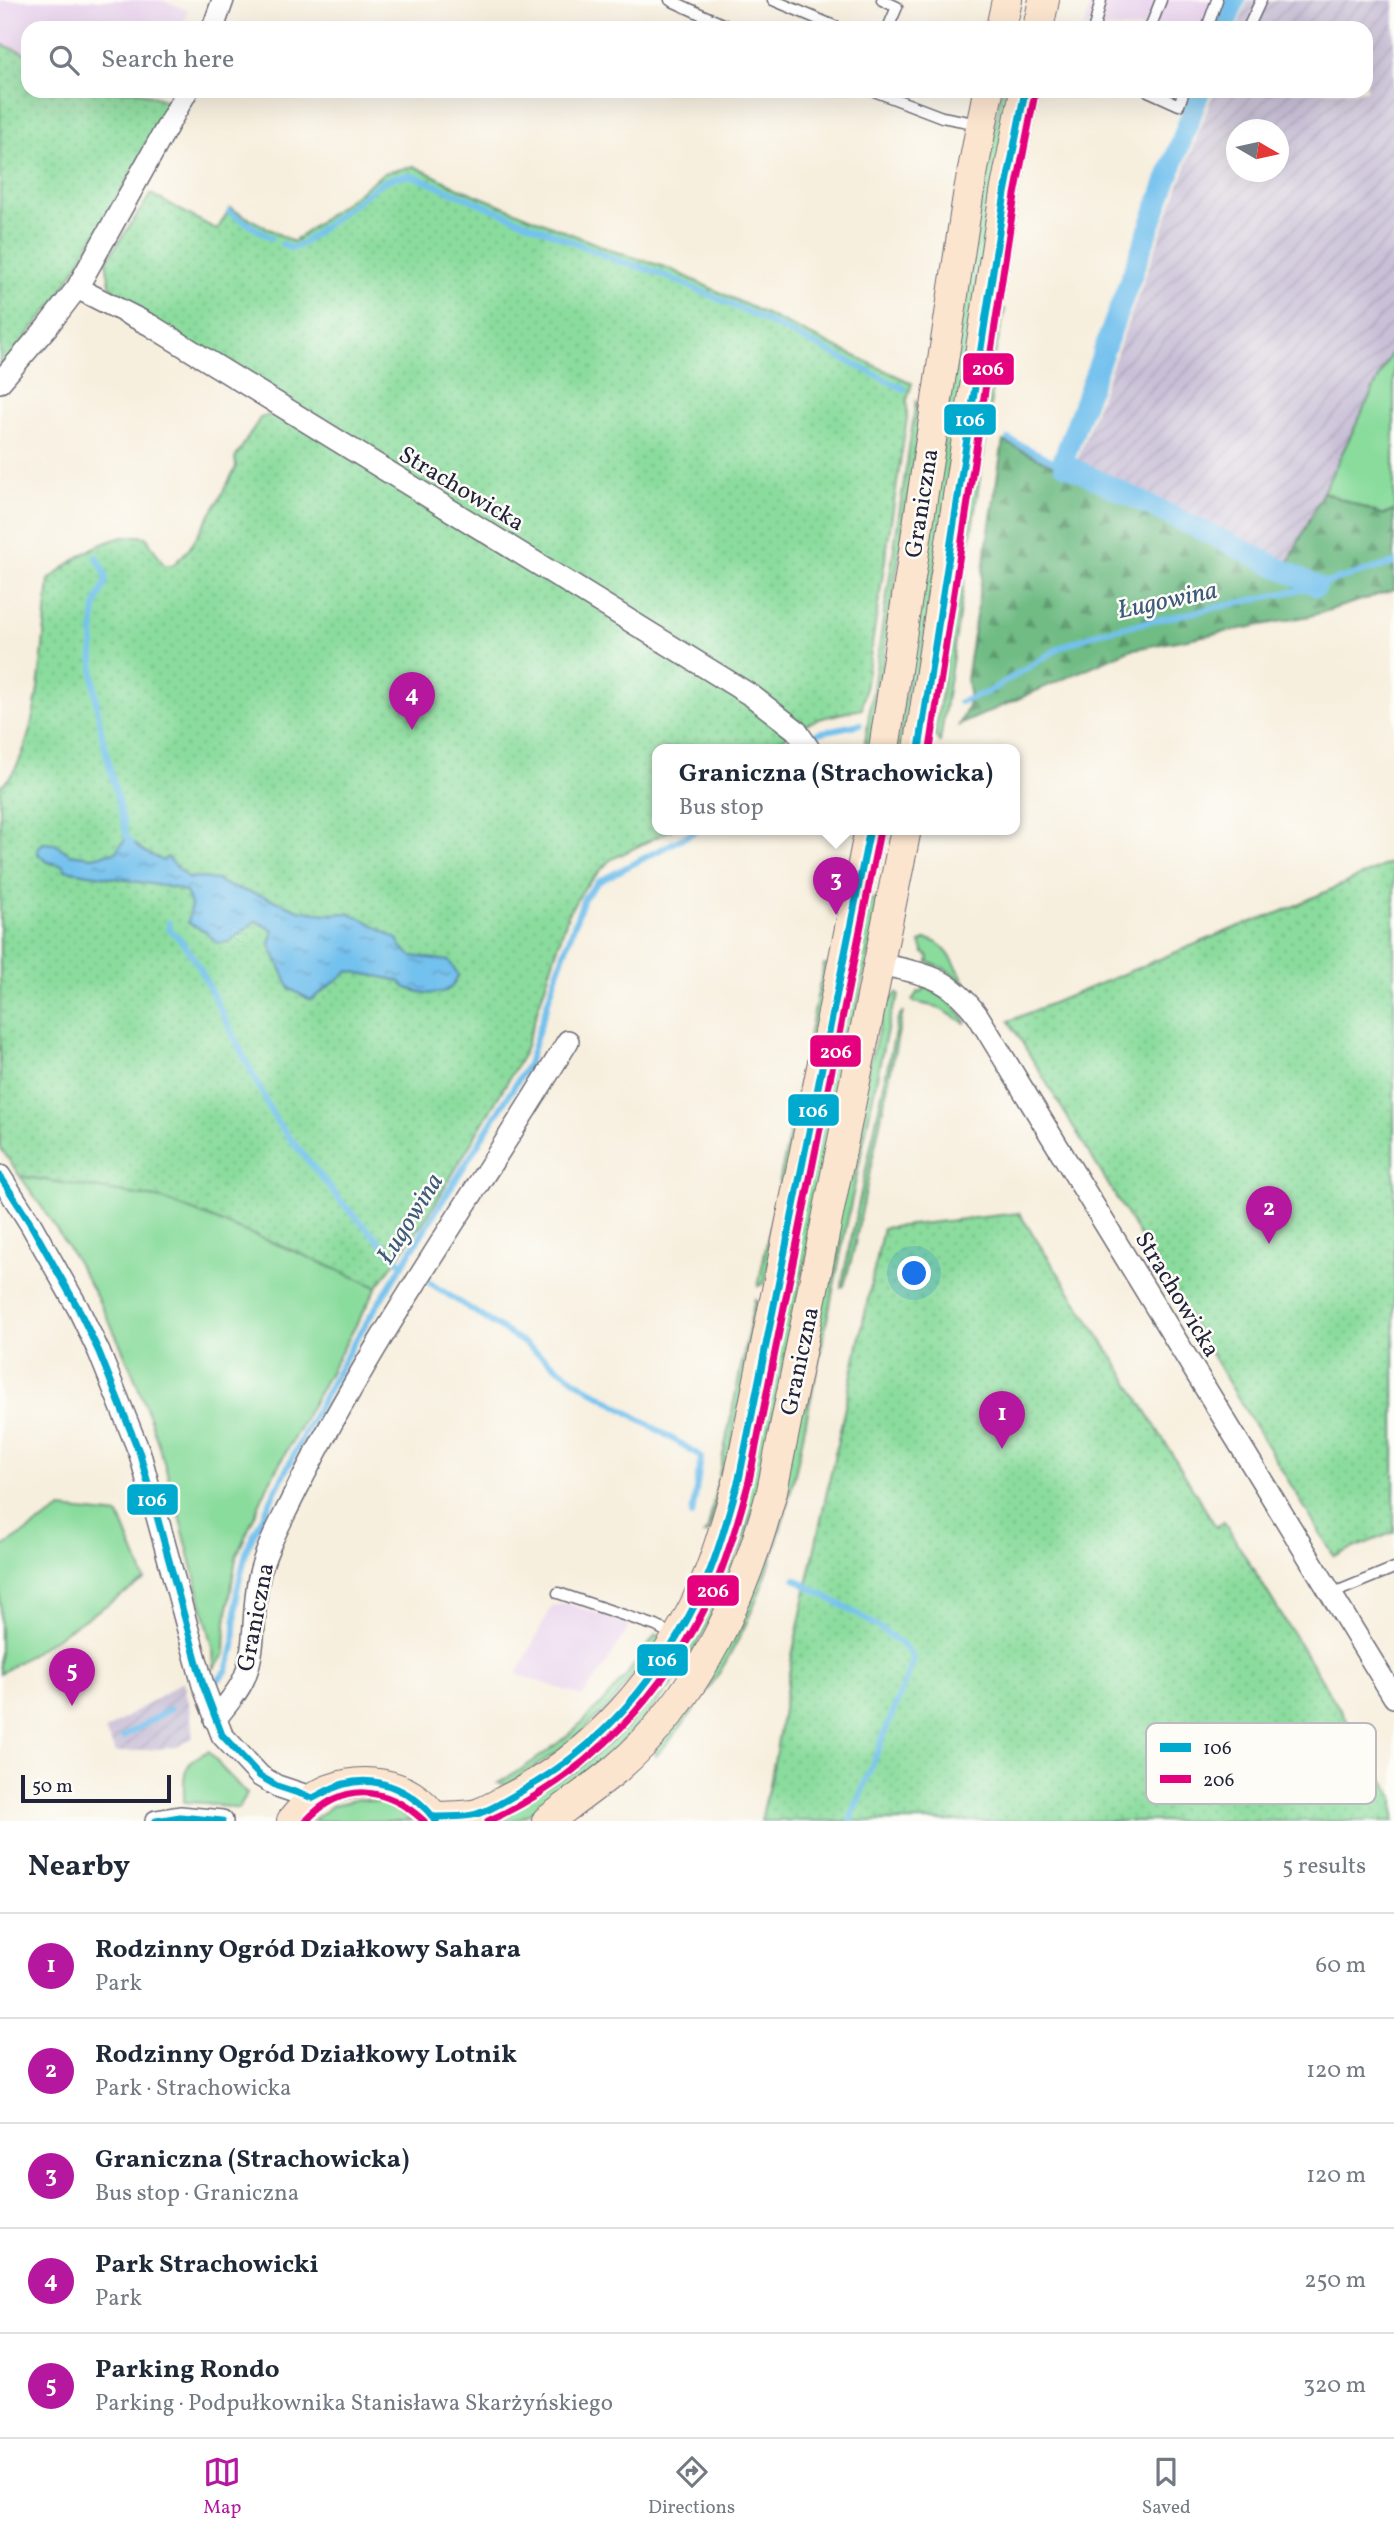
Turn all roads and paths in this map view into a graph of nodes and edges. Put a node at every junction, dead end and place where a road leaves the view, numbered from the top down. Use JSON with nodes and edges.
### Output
{"nodes":[{"id":1,"x":223,"y":0,"type":"edge"},
{"id":2,"x":670,"y":0,"type":"edge"},
{"id":3,"x":772,"y":0,"type":"edge"},
{"id":4,"x":882,"y":0,"type":"edge"},
{"id":5,"x":1007,"y":0,"type":"edge"},
{"id":6,"x":1044,"y":0,"type":"edge"},
{"id":7,"x":1101,"y":0,"type":"edge"},
{"id":8,"x":1161,"y":0,"type":"edge"},
{"id":9,"x":1217,"y":0,"type":"edge"},
{"id":10,"x":1261,"y":0,"type":"edge"},
{"id":11,"x":216,"y":21,"type":"edge"},
{"id":12,"x":716,"y":21,"type":"edge"},
{"id":13,"x":822,"y":21,"type":"edge"},
{"id":14,"x":891,"y":21,"type":"edge"},
{"id":15,"x":1002,"y":21,"type":"edge"},
{"id":16,"x":1040,"y":21,"type":"edge"},
{"id":17,"x":1096,"y":21,"type":"edge"},
{"id":18,"x":1153,"y":21,"type":"edge"},
{"id":19,"x":1210,"y":21,"type":"edge"},
{"id":20,"x":1251,"y":21,"type":"edge"},
{"id":21,"x":183,"y":98,"type":"edge"},
{"id":22,"x":892,"y":98,"type":"edge"},
{"id":23,"x":987,"y":98,"type":"edge"},
{"id":24,"x":1023,"y":98,"type":"edge"},
{"id":25,"x":1163,"y":98,"type":"edge"},
{"id":26,"x":1182,"y":98,"type":"edge"},
{"id":27,"x":982,"y":124,"type":"junction"},
{"id":28,"x":77,"y":288,"type":"junction"},
{"id":29,"x":0,"y":382,"type":"edge"},
{"id":30,"x":806,"y":744,"type":"edge"},
{"id":31,"x":885,"y":744,"type":"edge"},
{"id":32,"x":920,"y":744,"type":"edge"},
{"id":33,"x":869,"y":835,"type":"edge"},
{"id":34,"x":905,"y":835,"type":"edge"},
{"id":35,"x":880,"y":964,"type":"junction"},
{"id":36,"x":568,"y":1041,"type":"dead end"},
{"id":37,"x":0,"y":1176,"type":"edge"},
{"id":38,"x":1394,"y":1568,"type":"edge"},
{"id":39,"x":558,"y":1593,"type":"dead end"},
{"id":40,"x":1331,"y":1594,"type":"junction"},
{"id":41,"x":678,"y":1637,"type":"junction"},
{"id":42,"x":1394,"y":1697,"type":"edge"},
{"id":43,"x":215,"y":1720,"type":"junction"},
{"id":44,"x":313,"y":1798,"type":"junction"},
{"id":45,"x":436,"y":1819,"type":"edge"},
{"id":46,"x":156,"y":1821,"type":"edge"},
{"id":47,"x":222,"y":1821,"type":"edge"},
{"id":48,"x":292,"y":1821,"type":"edge"},
{"id":49,"x":547,"y":1821,"type":"edge"}],
"edges":[{"from":1,"to":11,"type":"street"},
{"from":2,"to":12,"type":"lane"},
{"from":3,"to":13,"type":"lane"},
{"from":4,"to":14,"type":"lane"},
{"from":5,"to":15,"type":"main road"},
{"from":6,"to":16,"type":"main road"},
{"from":7,"to":17,"type":"lane"},
{"from":8,"to":18,"type":"lane"},
{"from":9,"to":19,"type":"lane"},
{"from":10,"to":20,"type":"lane"},
{"from":21,"to":28,"type":"street"},
{"from":22,"to":27,"type":"lane"},
{"from":23,"to":27,"type":"main road","name":"Graniczna"},
{"from":24,"to":32,"type":"main road","name":"Graniczna"},
{"from":25,"to":26,"type":"lane"},
{"from":27,"to":31,"type":"main road","name":"Graniczna"},
{"from":28,"to":29,"type":"street"},
{"from":28,"to":30,"type":"street","name":"Strachowicka"},
{"from":33,"to":41,"type":"main road","name":"Graniczna"},
{"from":34,"to":35,"type":"main road","name":"Graniczna"},
{"from":35,"to":40,"type":"street","name":"Strachowicka"},
{"from":35,"to":49,"type":"main road","name":"Graniczna"},
{"from":36,"to":43,"type":"street","name":"Graniczna"},
{"from":37,"to":43,"type":"street"},
{"from":38,"to":40,"type":"lane"},
{"from":39,"to":41,"type":"lane"},
{"from":40,"to":42,"type":"street","name":"Strachowicka"},
{"from":41,"to":45,"type":"main road","name":"Graniczna"},
{"from":43,"to":44,"type":"street"},
{"from":44,"to":45,"type":"main road"},
{"from":44,"to":48,"type":"main road"},
{"from":46,"to":47,"type":"street"}]}
